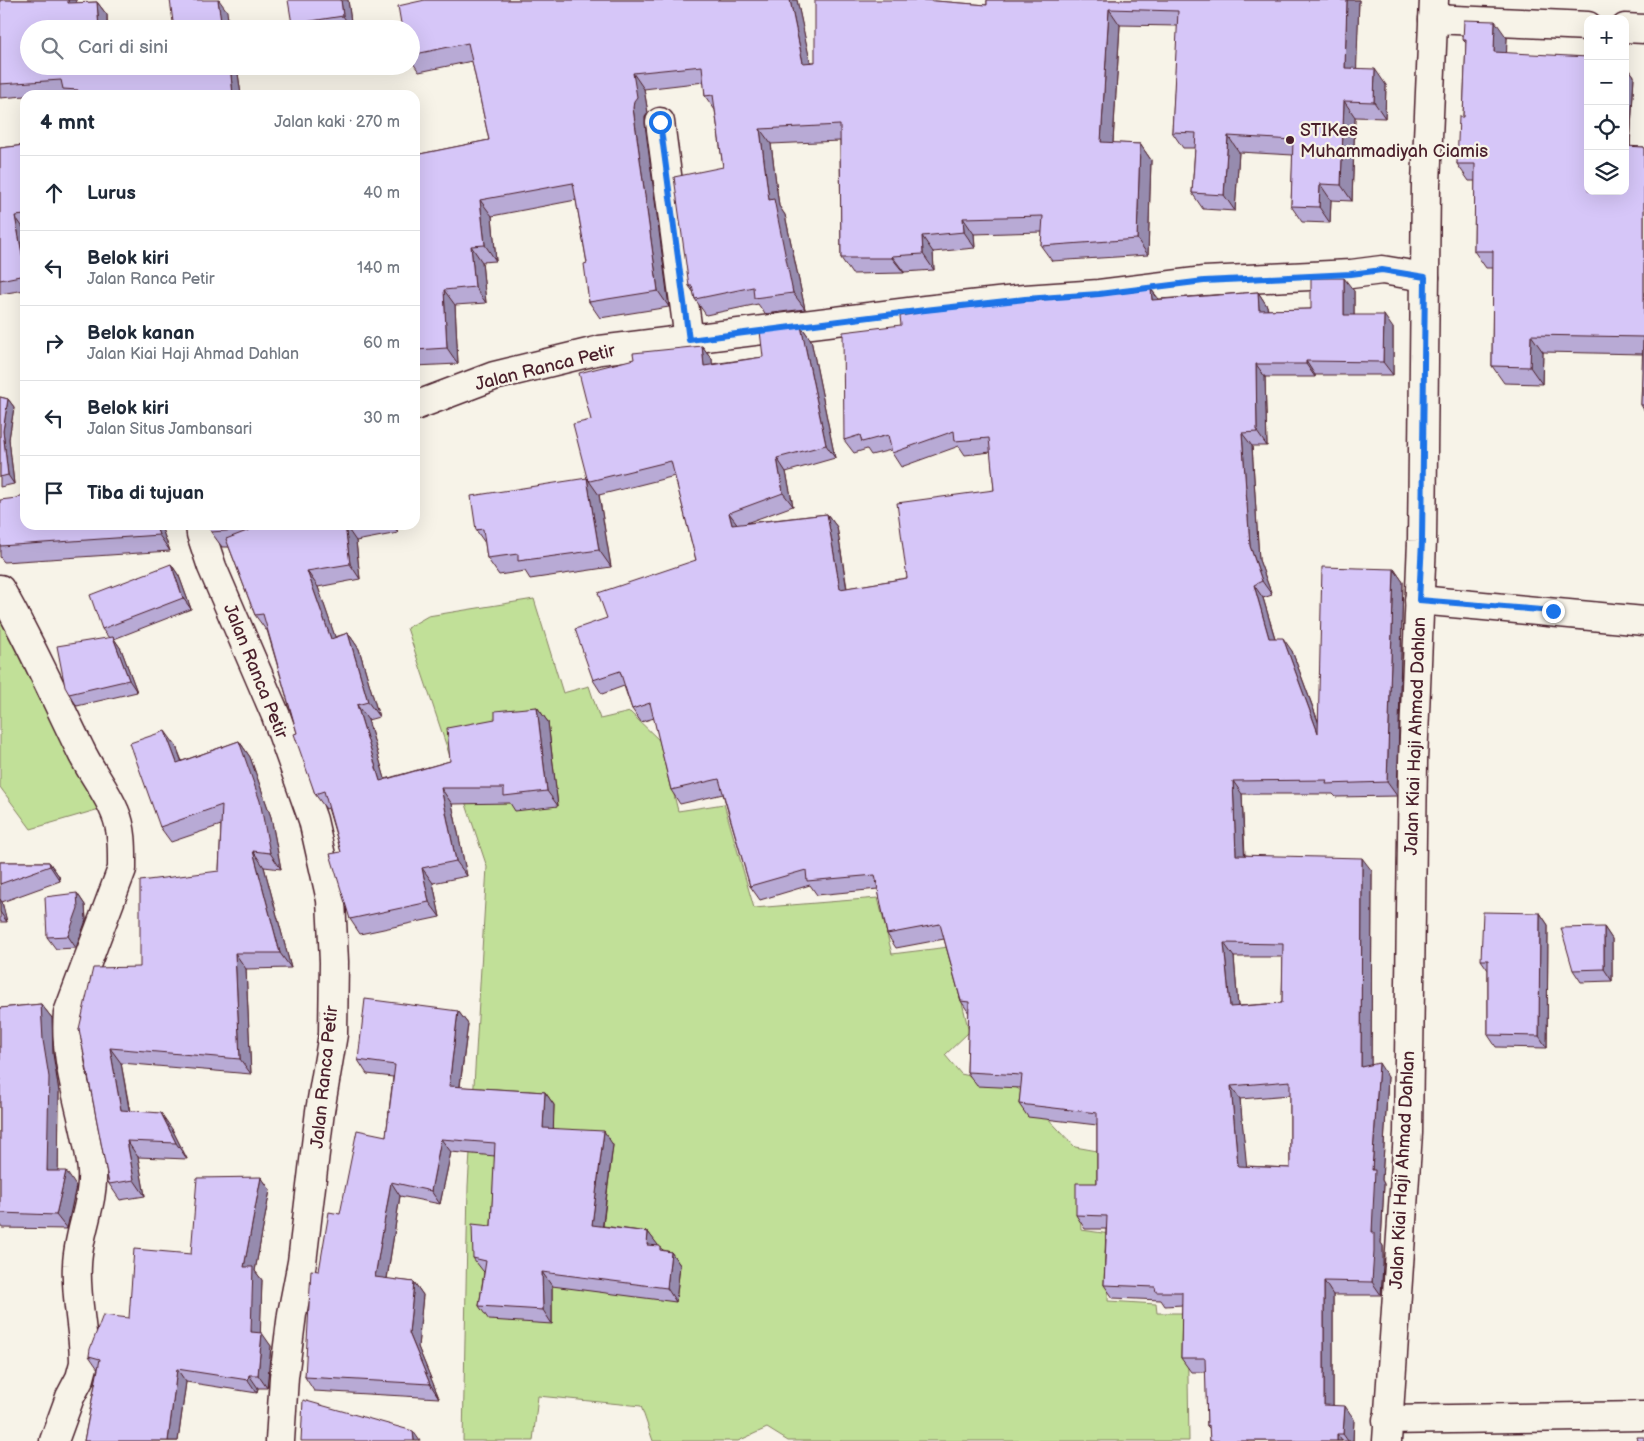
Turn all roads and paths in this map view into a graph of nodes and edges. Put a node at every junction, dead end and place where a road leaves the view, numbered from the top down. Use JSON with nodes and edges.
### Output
{"nodes":[{"id":1,"x":1433,"y":9,"type":"edge"},
{"id":2,"x":1584,"y":26,"type":"edge"},
{"id":3,"x":1629,"y":28,"type":"edge"},
{"id":4,"x":1644,"y":29,"type":"edge"},
{"id":5,"x":660,"y":122,"type":"dead end"},
{"id":6,"x":1425,"y":277,"type":"junction"},
{"id":7,"x":689,"y":340,"type":"junction"},
{"id":8,"x":420,"y":404,"type":"edge"},
{"id":9,"x":200,"y":530,"type":"edge"},
{"id":10,"x":0,"y":589,"type":"edge"},
{"id":11,"x":1419,"y":600,"type":"junction"},
{"id":12,"x":1644,"y":620,"type":"edge"},
{"id":13,"x":1644,"y":1416,"type":"edge"},
{"id":14,"x":1387,"y":1430,"type":"edge"},
{"id":15,"x":54,"y":1441,"type":"edge"},
{"id":16,"x":280,"y":1441,"type":"edge"}],
"edges":[{"from":1,"to":2,"type":"street"},
{"from":1,"to":6,"type":"street","name":"Jalan Kiai Haji Ahmad Dahlan"},
{"from":3,"to":4,"type":"street"},
{"from":5,"to":7,"type":"street"},
{"from":6,"to":7,"type":"street","name":"Jalan Ranca Petir"},
{"from":6,"to":11,"type":"street","name":"Jalan Kiai Haji Ahmad Dahlan"},
{"from":7,"to":8,"type":"street","name":"Jalan Ranca Petir"},
{"from":9,"to":16,"type":"street","name":"Jalan Ranca Petir"},
{"from":10,"to":15,"type":"street"},
{"from":11,"to":12,"type":"street"},
{"from":11,"to":14,"type":"street","name":"Jalan Kiai Haji Ahmad Dahlan"},
{"from":13,"to":14,"type":"street"}]}
